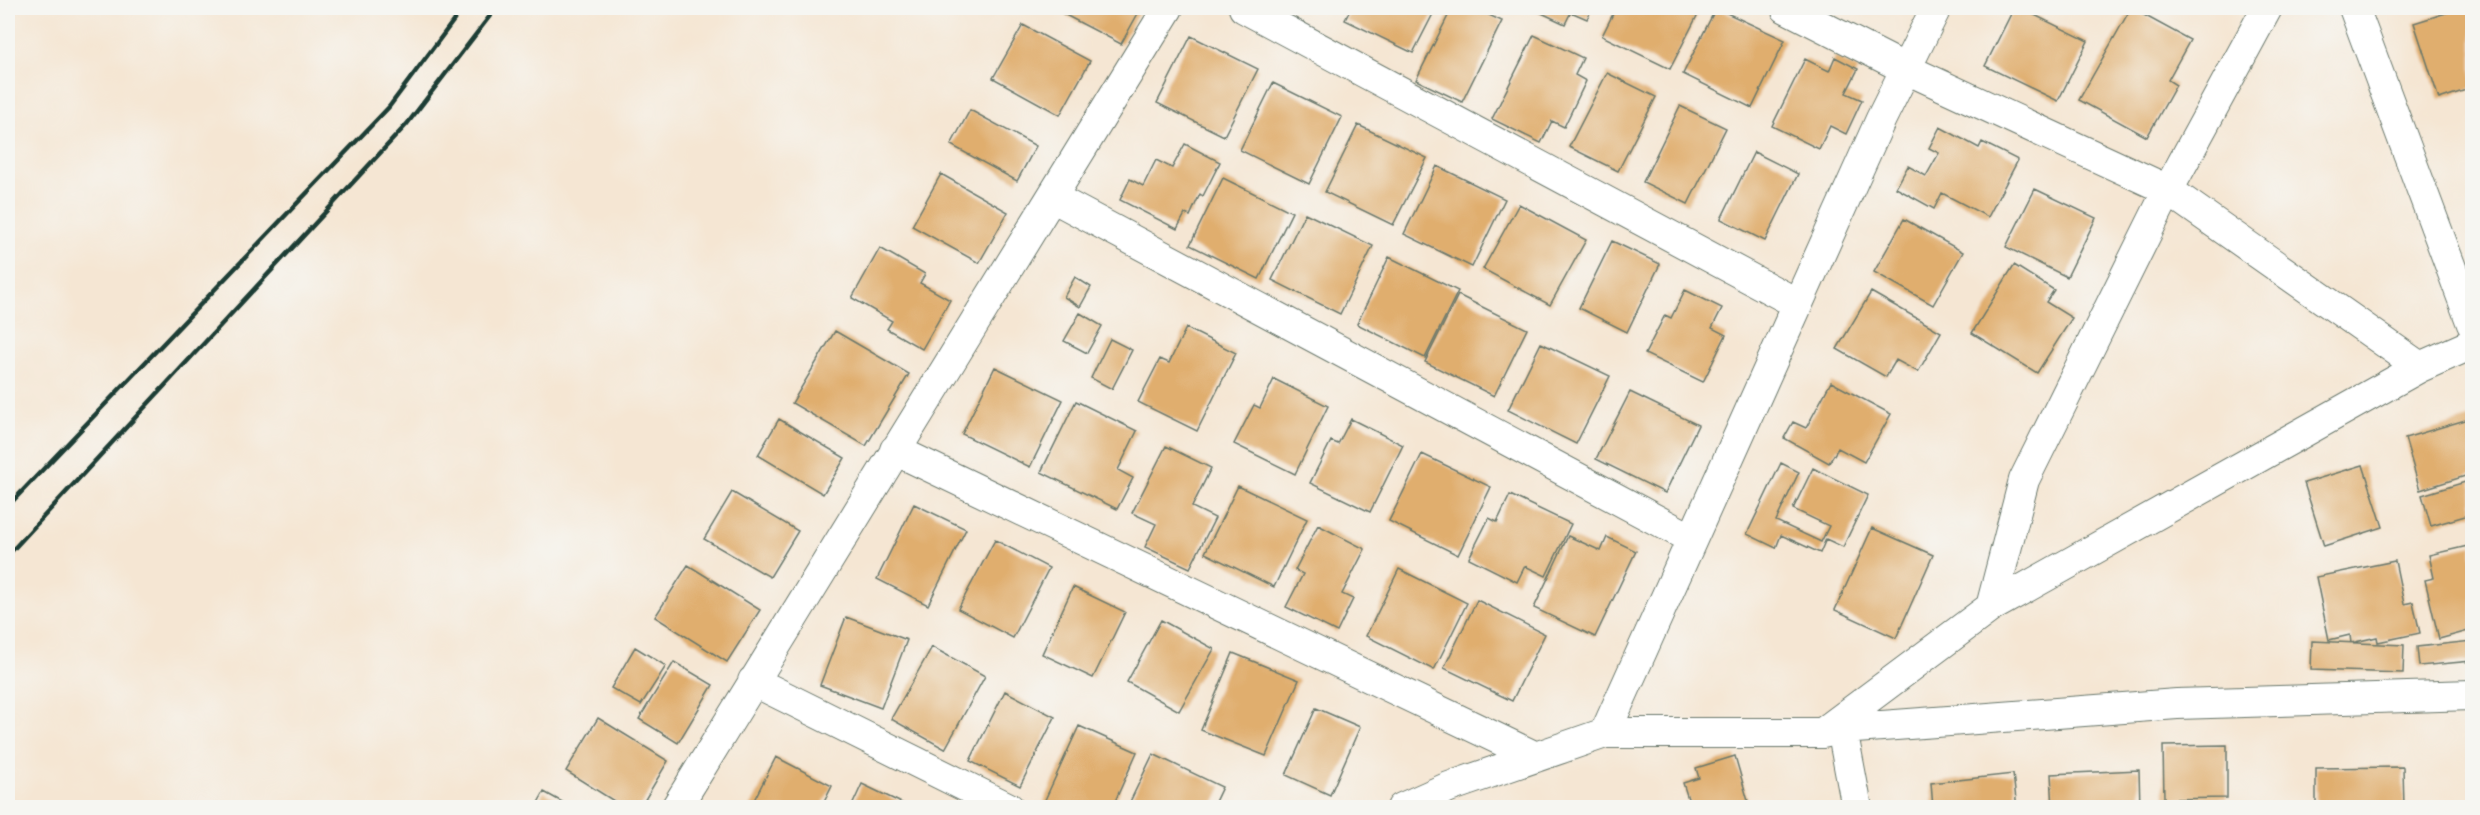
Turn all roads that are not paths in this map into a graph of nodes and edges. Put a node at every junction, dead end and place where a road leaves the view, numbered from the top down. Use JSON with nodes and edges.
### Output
{"nodes":[{"id":1,"x":1168,"y":8,"type":"edge"},
{"id":2,"x":1244,"y":8,"type":"edge"},
{"id":3,"x":1786,"y":8,"type":"edge"},
{"id":4,"x":1936,"y":8,"type":"edge"},
{"id":5,"x":2266,"y":8,"type":"edge"},
{"id":6,"x":2354,"y":8,"type":"edge"},
{"id":7,"x":1904,"y":68,"type":"junction"},
{"id":8,"x":2168,"y":190,"type":"junction"},
{"id":9,"x":1052,"y":196,"type":"junction"},
{"id":10,"x":1798,"y":304,"type":"junction"},
{"id":11,"x":2472,"y":324,"type":"edge"},
{"id":12,"x":2472,"y":344,"type":"edge"},
{"id":13,"x":2420,"y":367,"type":"junction"},
{"id":14,"x":895,"y":450,"type":"junction"},
{"id":15,"x":1692,"y":539,"type":"junction"},
{"id":16,"x":1991,"y":607,"type":"junction"},
{"id":17,"x":753,"y":681,"type":"junction"},
{"id":18,"x":2472,"y":695,"type":"edge"},
{"id":19,"x":1832,"y":731,"type":"junction"},
{"id":20,"x":1605,"y":733,"type":"junction"},
{"id":21,"x":1536,"y":757,"type":"junction"},
{"id":22,"x":1453,"y":797,"type":"edge"},
{"id":23,"x":676,"y":807,"type":"edge"},
{"id":24,"x":1009,"y":807,"type":"edge"},
{"id":25,"x":1402,"y":807,"type":"edge"},
{"id":26,"x":1857,"y":807,"type":"edge"}],
"edges":[{"from":1,"to":9,"type":"street"},
{"from":2,"to":10,"type":"street"},
{"from":3,"to":7,"type":"street"},
{"from":4,"to":7,"type":"street"},
{"from":5,"to":8,"type":"street"},
{"from":6,"to":11,"type":"street"},
{"from":7,"to":8,"type":"street"},
{"from":7,"to":10,"type":"street"},
{"from":8,"to":13,"type":"street"},
{"from":8,"to":16,"type":"street"},
{"from":9,"to":14,"type":"street"},
{"from":9,"to":15,"type":"street"},
{"from":10,"to":15,"type":"street"},
{"from":12,"to":13,"type":"street"},
{"from":13,"to":16,"type":"street"},
{"from":14,"to":17,"type":"street"},
{"from":14,"to":21,"type":"street"},
{"from":15,"to":20,"type":"street"},
{"from":16,"to":19,"type":"street"},
{"from":17,"to":23,"type":"street"},
{"from":17,"to":24,"type":"street"},
{"from":18,"to":19,"type":"street"},
{"from":19,"to":20,"type":"street"},
{"from":19,"to":26,"type":"street"},
{"from":20,"to":21,"type":"street"},
{"from":21,"to":22,"type":"street"},
{"from":22,"to":25,"type":"street"}]}
